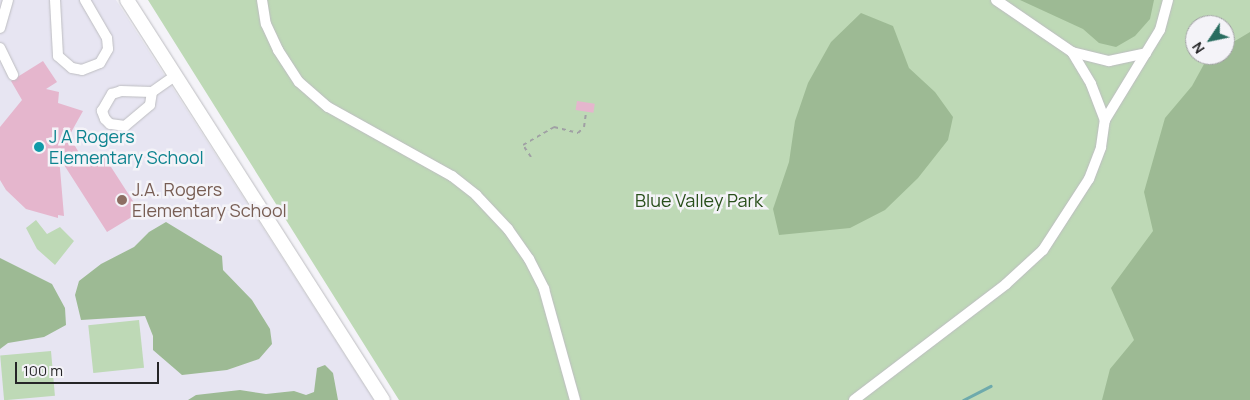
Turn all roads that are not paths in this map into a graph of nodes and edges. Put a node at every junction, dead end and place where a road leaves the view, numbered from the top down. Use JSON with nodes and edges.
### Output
{"nodes":[{"id":1,"x":8,"y":0,"type":"edge"},
{"id":2,"x":55,"y":0,"type":"edge"},
{"id":3,"x":85,"y":0,"type":"edge"},
{"id":4,"x":127,"y":0,"type":"edge"},
{"id":5,"x":262,"y":0,"type":"edge"},
{"id":6,"x":996,"y":0,"type":"edge"},
{"id":7,"x":1168,"y":0,"type":"edge"},
{"id":8,"x":0,"y":28,"type":"edge"},
{"id":9,"x":0,"y":48,"type":"edge"},
{"id":10,"x":1072,"y":52,"type":"junction"},
{"id":11,"x":1146,"y":53,"type":"junction"},
{"id":12,"x":13,"y":75,"type":"dead end"},
{"id":13,"x":175,"y":76,"type":"junction"},
{"id":14,"x":152,"y":92,"type":"junction"},
{"id":15,"x":1105,"y":120,"type":"junction"},
{"id":16,"x":383,"y":400,"type":"edge"},
{"id":17,"x":575,"y":400,"type":"edge"},
{"id":18,"x":854,"y":400,"type":"edge"}],
"edges":[{"from":1,"to":8,"type":"street"},
{"from":2,"to":3,"type":"street"},
{"from":4,"to":13,"type":"main road"},
{"from":5,"to":17,"type":"street"},
{"from":6,"to":10,"type":"street"},
{"from":7,"to":11,"type":"street"},
{"from":9,"to":12,"type":"street"},
{"from":10,"to":11,"type":"street"},
{"from":10,"to":15,"type":"street"},
{"from":11,"to":15,"type":"street"},
{"from":13,"to":14,"type":"street"},
{"from":13,"to":16,"type":"main road"},
{"from":14,"to":14,"type":"street"},
{"from":15,"to":18,"type":"street"}]}
